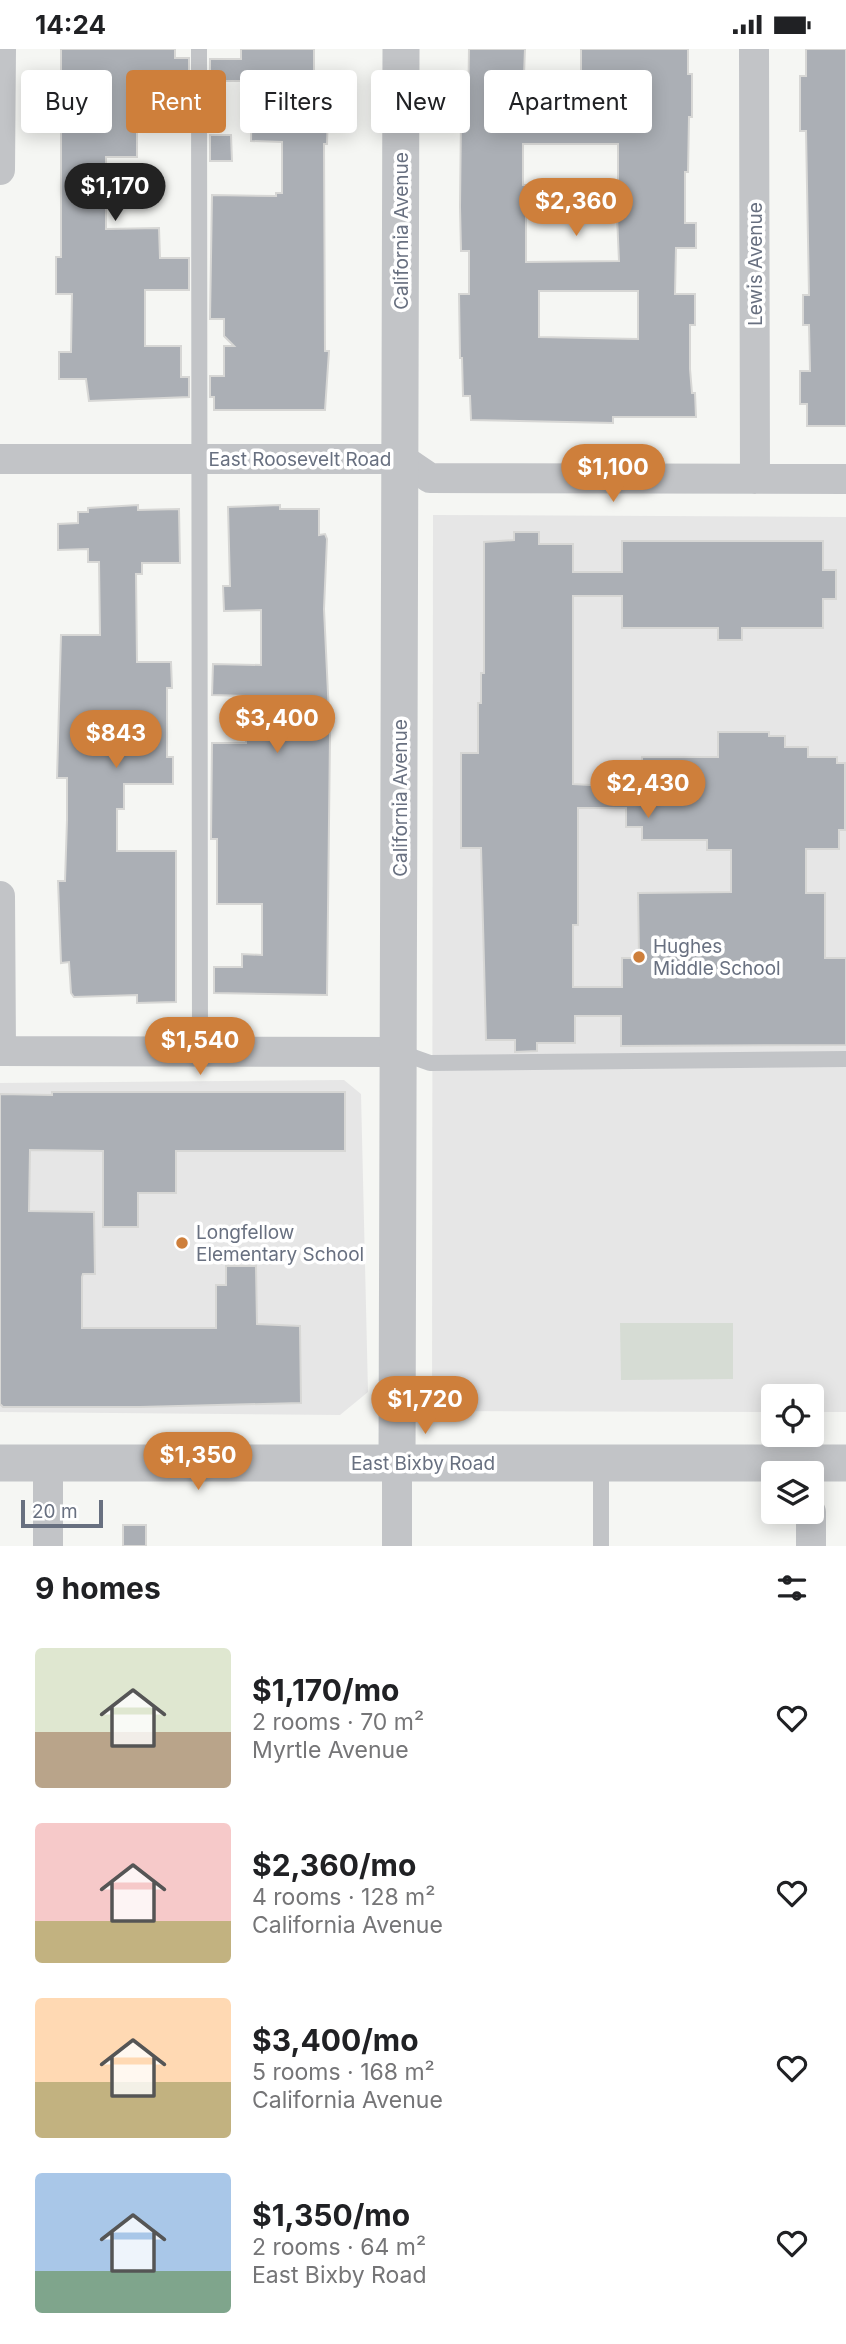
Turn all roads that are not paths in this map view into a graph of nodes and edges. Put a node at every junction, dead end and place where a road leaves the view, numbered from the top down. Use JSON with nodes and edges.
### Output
{"nodes":[{"id":1,"x":1,"y":49,"type":"edge"},
{"id":2,"x":199,"y":49,"type":"edge"},
{"id":3,"x":401,"y":49,"type":"edge"},
{"id":4,"x":754,"y":49,"type":"edge"},
{"id":5,"x":0,"y":170,"type":"edge"},
{"id":6,"x":0,"y":459,"type":"edge"},
{"id":7,"x":199,"y":459,"type":"junction"},
{"id":8,"x":402,"y":459,"type":"junction"},
{"id":9,"x":755,"y":479,"type":"junction"},
{"id":10,"x":846,"y":479,"type":"edge"},
{"id":11,"x":0,"y":896,"type":"edge"},
{"id":12,"x":0,"y":1051,"type":"edge"},
{"id":13,"x":200,"y":1052,"type":"junction"},
{"id":14,"x":399,"y":1052,"type":"junction"},
{"id":15,"x":846,"y":1059,"type":"edge"},
{"id":16,"x":0,"y":1463,"type":"edge"},
{"id":17,"x":48,"y":1463,"type":"junction"},
{"id":18,"x":397,"y":1463,"type":"junction"},
{"id":19,"x":601,"y":1463,"type":"junction"},
{"id":20,"x":761,"y":1466,"type":"edge"},
{"id":21,"x":811,"y":1524,"type":"edge"},
{"id":22,"x":48,"y":1546,"type":"edge"},
{"id":23,"x":397,"y":1546,"type":"edge"},
{"id":24,"x":601,"y":1546,"type":"edge"},
{"id":25,"x":811,"y":1546,"type":"edge"}],
"edges":[{"from":1,"to":5,"type":"street"},
{"from":2,"to":7,"type":"lane"},
{"from":3,"to":8,"type":"street","name":"California Avenue"},
{"from":4,"to":9,"type":"street","name":"Lewis Avenue"},
{"from":6,"to":7,"type":"street","name":"East Roosevelt Road"},
{"from":7,"to":8,"type":"street","name":"East Roosevelt Road"},
{"from":7,"to":13,"type":"lane"},
{"from":8,"to":9,"type":"street","name":"East Roosevelt Road"},
{"from":8,"to":14,"type":"street","name":"California Avenue"},
{"from":9,"to":10,"type":"street","name":"East Roosevelt Road"},
{"from":11,"to":12,"type":"street"},
{"from":12,"to":13,"type":"street"},
{"from":13,"to":14,"type":"street"},
{"from":14,"to":15,"type":"lane"},
{"from":14,"to":18,"type":"street","name":"California Avenue"},
{"from":16,"to":17,"type":"street","name":"East Bixby Road"},
{"from":17,"to":18,"type":"street","name":"East Bixby Road"},
{"from":17,"to":22,"type":"street"},
{"from":18,"to":19,"type":"street","name":"East Bixby Road"},
{"from":18,"to":23,"type":"street","name":"California Avenue"},
{"from":19,"to":20,"type":"street","name":"East Bixby Road"},
{"from":19,"to":24,"type":"lane"},
{"from":21,"to":25,"type":"street"}]}
